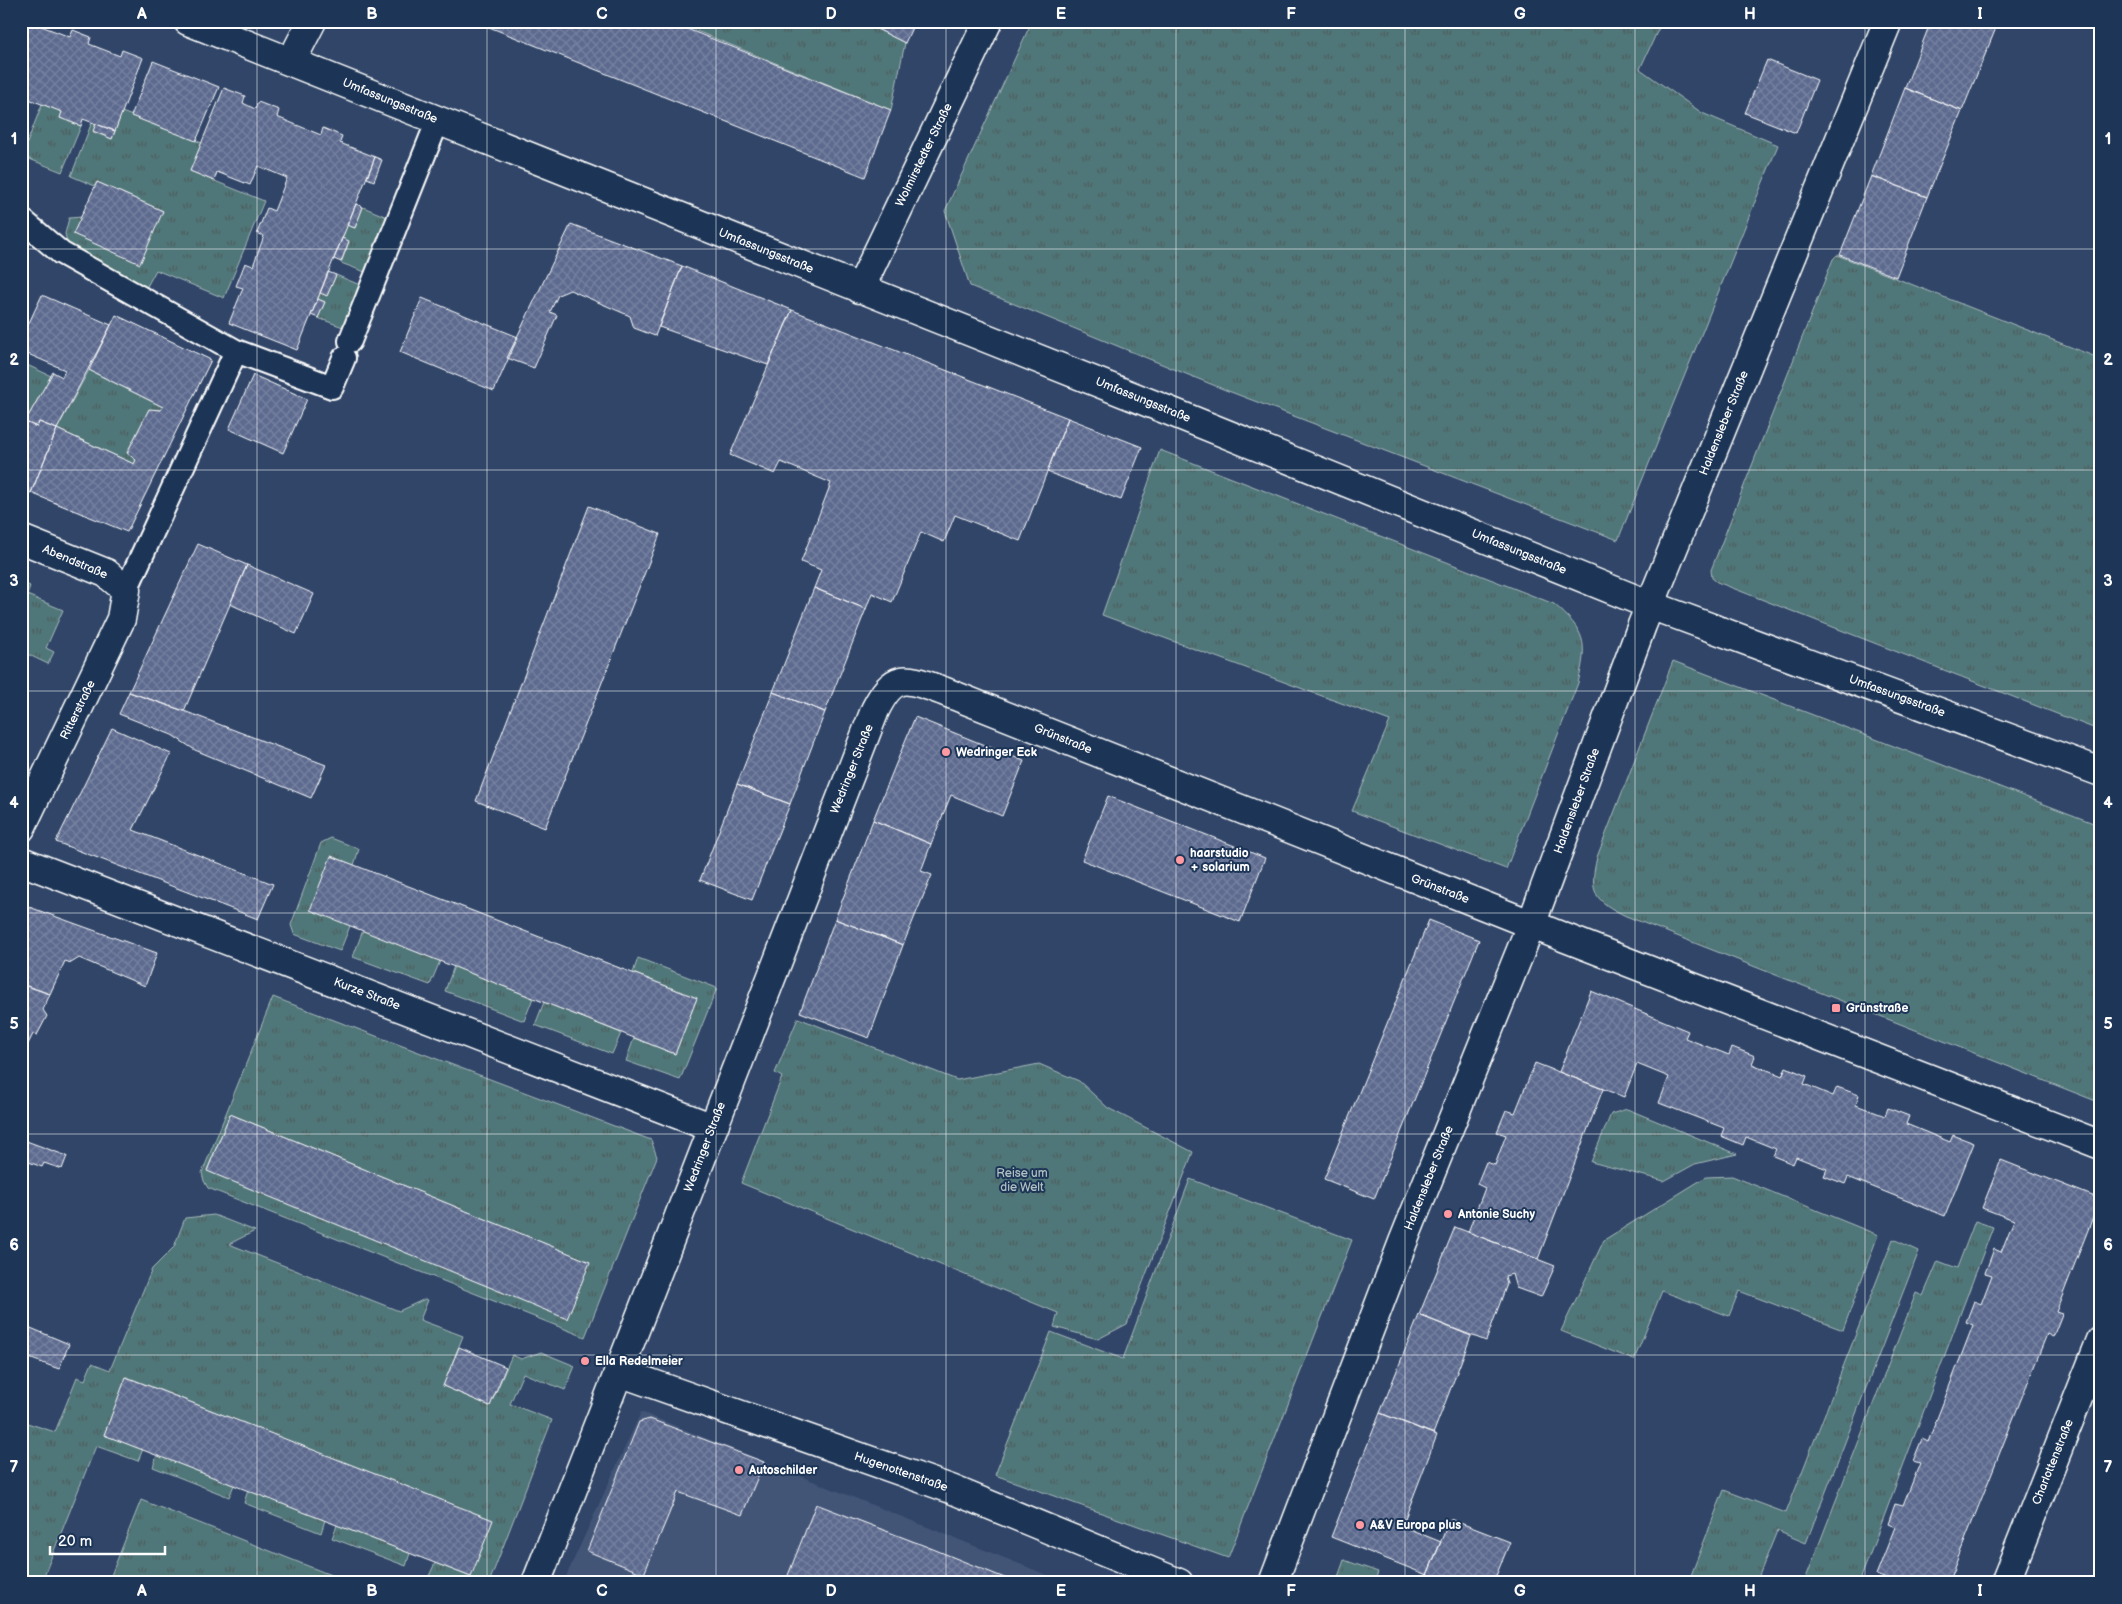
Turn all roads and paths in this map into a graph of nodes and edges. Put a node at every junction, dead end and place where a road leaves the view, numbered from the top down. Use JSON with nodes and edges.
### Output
{"nodes":[{"id":1,"x":188,"y":21,"type":"edge"},
{"id":2,"x":312,"y":21,"type":"edge"},
{"id":3,"x":988,"y":21,"type":"edge"},
{"id":4,"x":1888,"y":21,"type":"edge"},
{"id":5,"x":291,"y":62,"type":"junction"},
{"id":6,"x":438,"y":120,"type":"junction"},
{"id":7,"x":21,"y":219,"type":"edge"},
{"id":8,"x":860,"y":289,"type":"junction"},
{"id":9,"x":236,"y":351,"type":"junction"},
{"id":10,"x":21,"y":539,"type":"edge"},
{"id":11,"x":126,"y":590,"type":"junction"},
{"id":12,"x":1650,"y":605,"type":"junction"},
{"id":13,"x":875,"y":710,"type":"joint"},
{"id":14,"x":2101,"y":772,"type":"edge"},
{"id":15,"x":21,"y":828,"type":"edge"},
{"id":16,"x":21,"y":861,"type":"edge"},
{"id":17,"x":1531,"y":925,"type":"junction"},
{"id":18,"x":713,"y":1128,"type":"junction"},
{"id":19,"x":2101,"y":1145,"type":"edge"},
{"id":20,"x":2101,"y":1340,"type":"edge"},
{"id":21,"x":619,"y":1372,"type":"junction"},
{"id":22,"x":536,"y":1583,"type":"edge"},
{"id":23,"x":1179,"y":1583,"type":"edge"},
{"id":24,"x":1273,"y":1583,"type":"edge"},
{"id":25,"x":2005,"y":1583,"type":"edge"}],
"edges":[{"from":1,"to":5,"type":"street","name":"Umfassungsstraße"},
{"from":2,"to":5,"type":"street"},
{"from":3,"to":8,"type":"street","name":"Wolmirstedter Straße"},
{"from":4,"to":12,"type":"street","name":"Haldensleber Straße"},
{"from":5,"to":6,"type":"street","name":"Umfassungsstraße"},
{"from":6,"to":8,"type":"street","name":"Umfassungsstraße"},
{"from":6,"to":9,"type":"lane"},
{"from":7,"to":9,"type":"lane"},
{"from":8,"to":12,"type":"street","name":"Umfassungsstraße"},
{"from":9,"to":11,"type":"lane"},
{"from":10,"to":11,"type":"street","name":"Abendstraße"},
{"from":11,"to":15,"type":"street","name":"Ritterstraße"},
{"from":12,"to":14,"type":"street","name":"Umfassungsstraße"},
{"from":12,"to":17,"type":"street","name":"Haldensleber Straße"},
{"from":13,"to":17,"type":"street","name":"Grünstraße"},
{"from":13,"to":18,"type":"street","name":"Wedringer Straße"},
{"from":16,"to":18,"type":"street","name":"Kurze Straße"},
{"from":17,"to":19,"type":"street","name":"Grünstraße"},
{"from":17,"to":24,"type":"street","name":"Haldensleber Straße"},
{"from":18,"to":21,"type":"street","name":"Wedringer Straße"},
{"from":20,"to":25,"type":"street","name":"Charlottenstraße"},
{"from":21,"to":22,"type":"street","name":"Wedringer Straße"},
{"from":21,"to":23,"type":"street","name":"Hugenottenstraße"}]}
